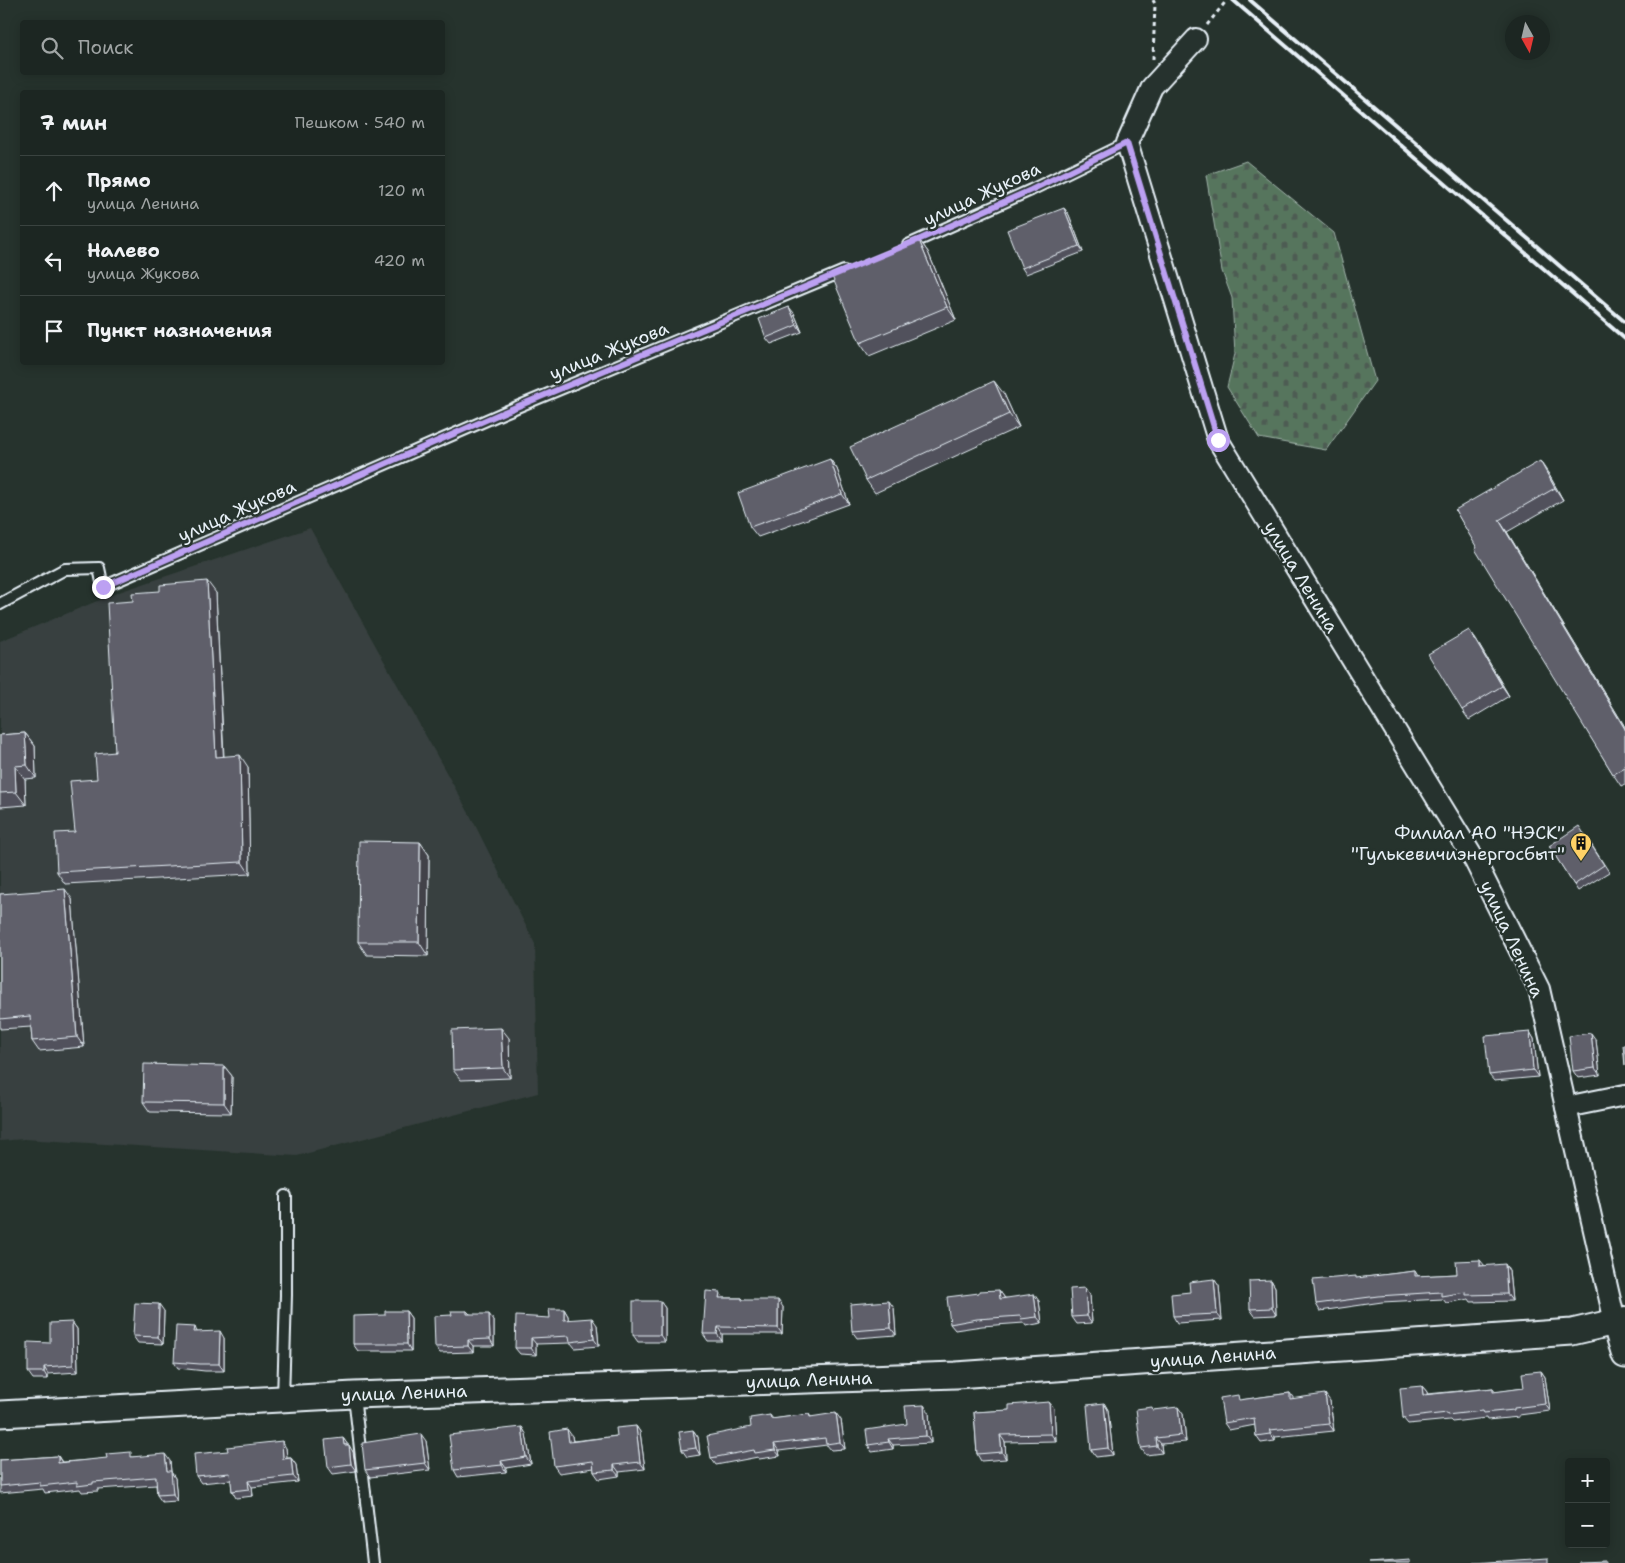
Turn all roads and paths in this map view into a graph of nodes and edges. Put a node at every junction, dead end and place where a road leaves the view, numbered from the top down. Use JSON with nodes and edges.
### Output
{"nodes":[{"id":1,"x":1153,"y":0,"type":"edge"},
{"id":2,"x":1227,"y":0,"type":"edge"},
{"id":3,"x":1196,"y":39,"type":"joint"},
{"id":4,"x":1152,"y":86,"type":"junction"},
{"id":5,"x":1127,"y":143,"type":"junction"},
{"id":6,"x":900,"y":248,"type":"edge"},
{"id":7,"x":854,"y":267,"type":"edge"},
{"id":8,"x":0,"y":604,"type":"edge"},
{"id":9,"x":1625,"y":1094,"type":"edge"},
{"id":10,"x":1566,"y":1107,"type":"junction"},
{"id":11,"x":286,"y":1196,"type":"dead end"},
{"id":12,"x":1620,"y":1320,"type":"edge"},
{"id":13,"x":1625,"y":1355,"type":"edge"},
{"id":14,"x":354,"y":1395,"type":"junction"},
{"id":15,"x":283,"y":1398,"type":"junction"},
{"id":16,"x":0,"y":1414,"type":"edge"},
{"id":17,"x":373,"y":1563,"type":"edge"}],
"edges":[{"from":1,"to":4,"type":"path"},
{"from":2,"to":3,"type":"path"},
{"from":3,"to":4,"type":"street"},
{"from":4,"to":5,"type":"street"},
{"from":5,"to":6,"type":"lane","name":"улица Жукова"},
{"from":5,"to":10,"type":"street","name":"улица Ленина"},
{"from":7,"to":8,"type":"lane","name":"улица Жукова"},
{"from":9,"to":10,"type":"street"},
{"from":10,"to":12,"type":"street","name":"улица Ленина"},
{"from":11,"to":15,"type":"lane"},
{"from":12,"to":13,"type":"street","name":"улица Ленина"},
{"from":12,"to":14,"type":"street","name":"улица Ленина"},
{"from":14,"to":15,"type":"street","name":"улица Ленина"},
{"from":14,"to":17,"type":"lane"},
{"from":15,"to":16,"type":"street","name":"улица Ленина"}]}
